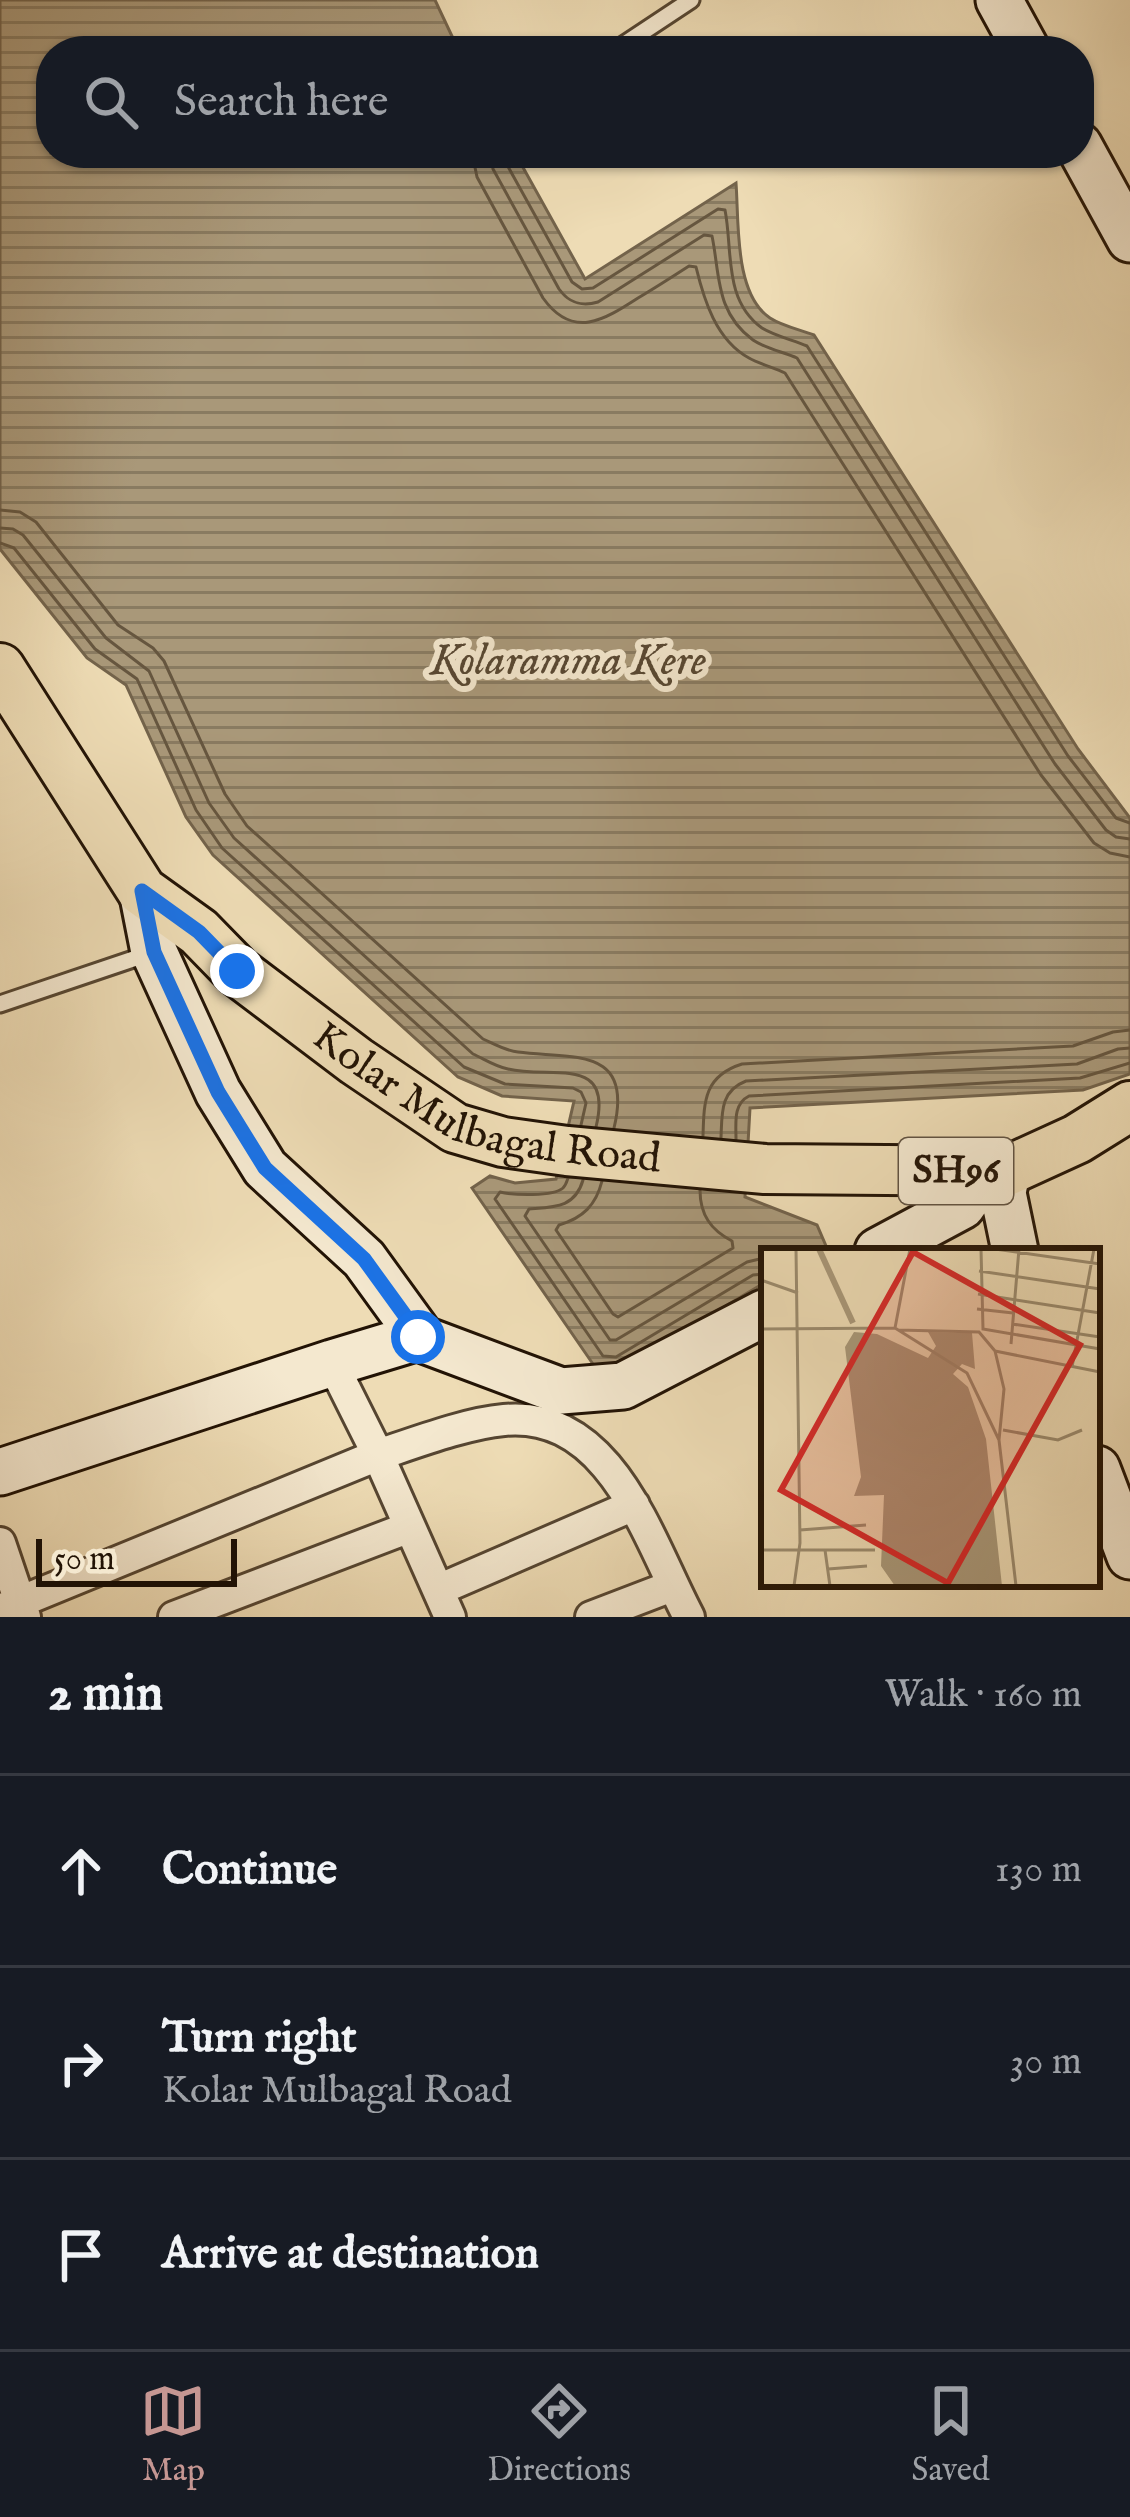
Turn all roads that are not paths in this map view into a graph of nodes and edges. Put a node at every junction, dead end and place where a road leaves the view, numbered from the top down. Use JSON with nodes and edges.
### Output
{"nodes":[{"id":1,"x":691,"y":0,"type":"edge"},
{"id":2,"x":999,"y":0,"type":"edge"},
{"id":3,"x":637,"y":36,"type":"edge"},
{"id":4,"x":1019,"y":36,"type":"edge"},
{"id":5,"x":1091,"y":168,"type":"edge"},
{"id":6,"x":1130,"y":239,"type":"edge"},
{"id":7,"x":0,"y":668,"type":"edge"},
{"id":8,"x":142,"y":891,"type":"junction"},
{"id":9,"x":154,"y":952,"type":"junction"},
{"id":10,"x":0,"y":1004,"type":"edge"},
{"id":11,"x":1130,"y":1106,"type":"edge"},
{"id":12,"x":997,"y":1172,"type":"junction"},
{"id":13,"x":884,"y":1248,"type":"edge"},
{"id":14,"x":1014,"y":1248,"type":"edge"},
{"id":15,"x":761,"y":1315,"type":"edge"},
{"id":16,"x":422,"y":1339,"type":"junction"},
{"id":17,"x":332,"y":1363,"type":"junction"},
{"id":18,"x":378,"y":1455,"type":"junction"},
{"id":19,"x":0,"y":1472,"type":"edge"},
{"id":20,"x":1100,"y":1477,"type":"edge"},
{"id":21,"x":634,"y":1505,"type":"junction"},
{"id":22,"x":410,"y":1527,"type":"junction"},
{"id":23,"x":0,"y":1543,"type":"edge"},
{"id":24,"x":1130,"y":1556,"type":"edge"},
{"id":25,"x":672,"y":1586,"type":"junction"},
{"id":26,"x":444,"y":1603,"type":"edge"},
{"id":27,"x":15,"y":1610,"type":"edge"},
{"id":28,"x":174,"y":1617,"type":"edge"},
{"id":29,"x":591,"y":1617,"type":"edge"},
{"id":30,"x":689,"y":1617,"type":"edge"}],
"edges":[{"from":1,"to":3,"type":"lane"},
{"from":2,"to":4,"type":"street"},
{"from":5,"to":6,"type":"street"},
{"from":7,"to":8,"type":"main road","name":"Kolar Mulbagal Road","number":"SH96"},
{"from":8,"to":9,"type":"street"},
{"from":8,"to":12,"type":"main road","name":"Kolar Mulbagal Road","number":"SH96"},
{"from":9,"to":10,"type":"lane"},
{"from":9,"to":16,"type":"street"},
{"from":11,"to":12,"type":"main road","name":"Kolar Mulbagal Road","number":"SH96"},
{"from":12,"to":13,"type":"street"},
{"from":12,"to":14,"type":"street"},
{"from":15,"to":16,"type":"street"},
{"from":16,"to":17,"type":"street"},
{"from":17,"to":18,"type":"street"},
{"from":17,"to":19,"type":"street"},
{"from":18,"to":21,"type":"street"},
{"from":18,"to":22,"type":"street"},
{"from":18,"to":27,"type":"street"},
{"from":20,"to":24,"type":"street"},
{"from":21,"to":25,"type":"street"},
{"from":21,"to":26,"type":"street"},
{"from":22,"to":26,"type":"street"},
{"from":22,"to":28,"type":"street"},
{"from":23,"to":27,"type":"street"},
{"from":25,"to":29,"type":"street"},
{"from":25,"to":30,"type":"street"}]}
